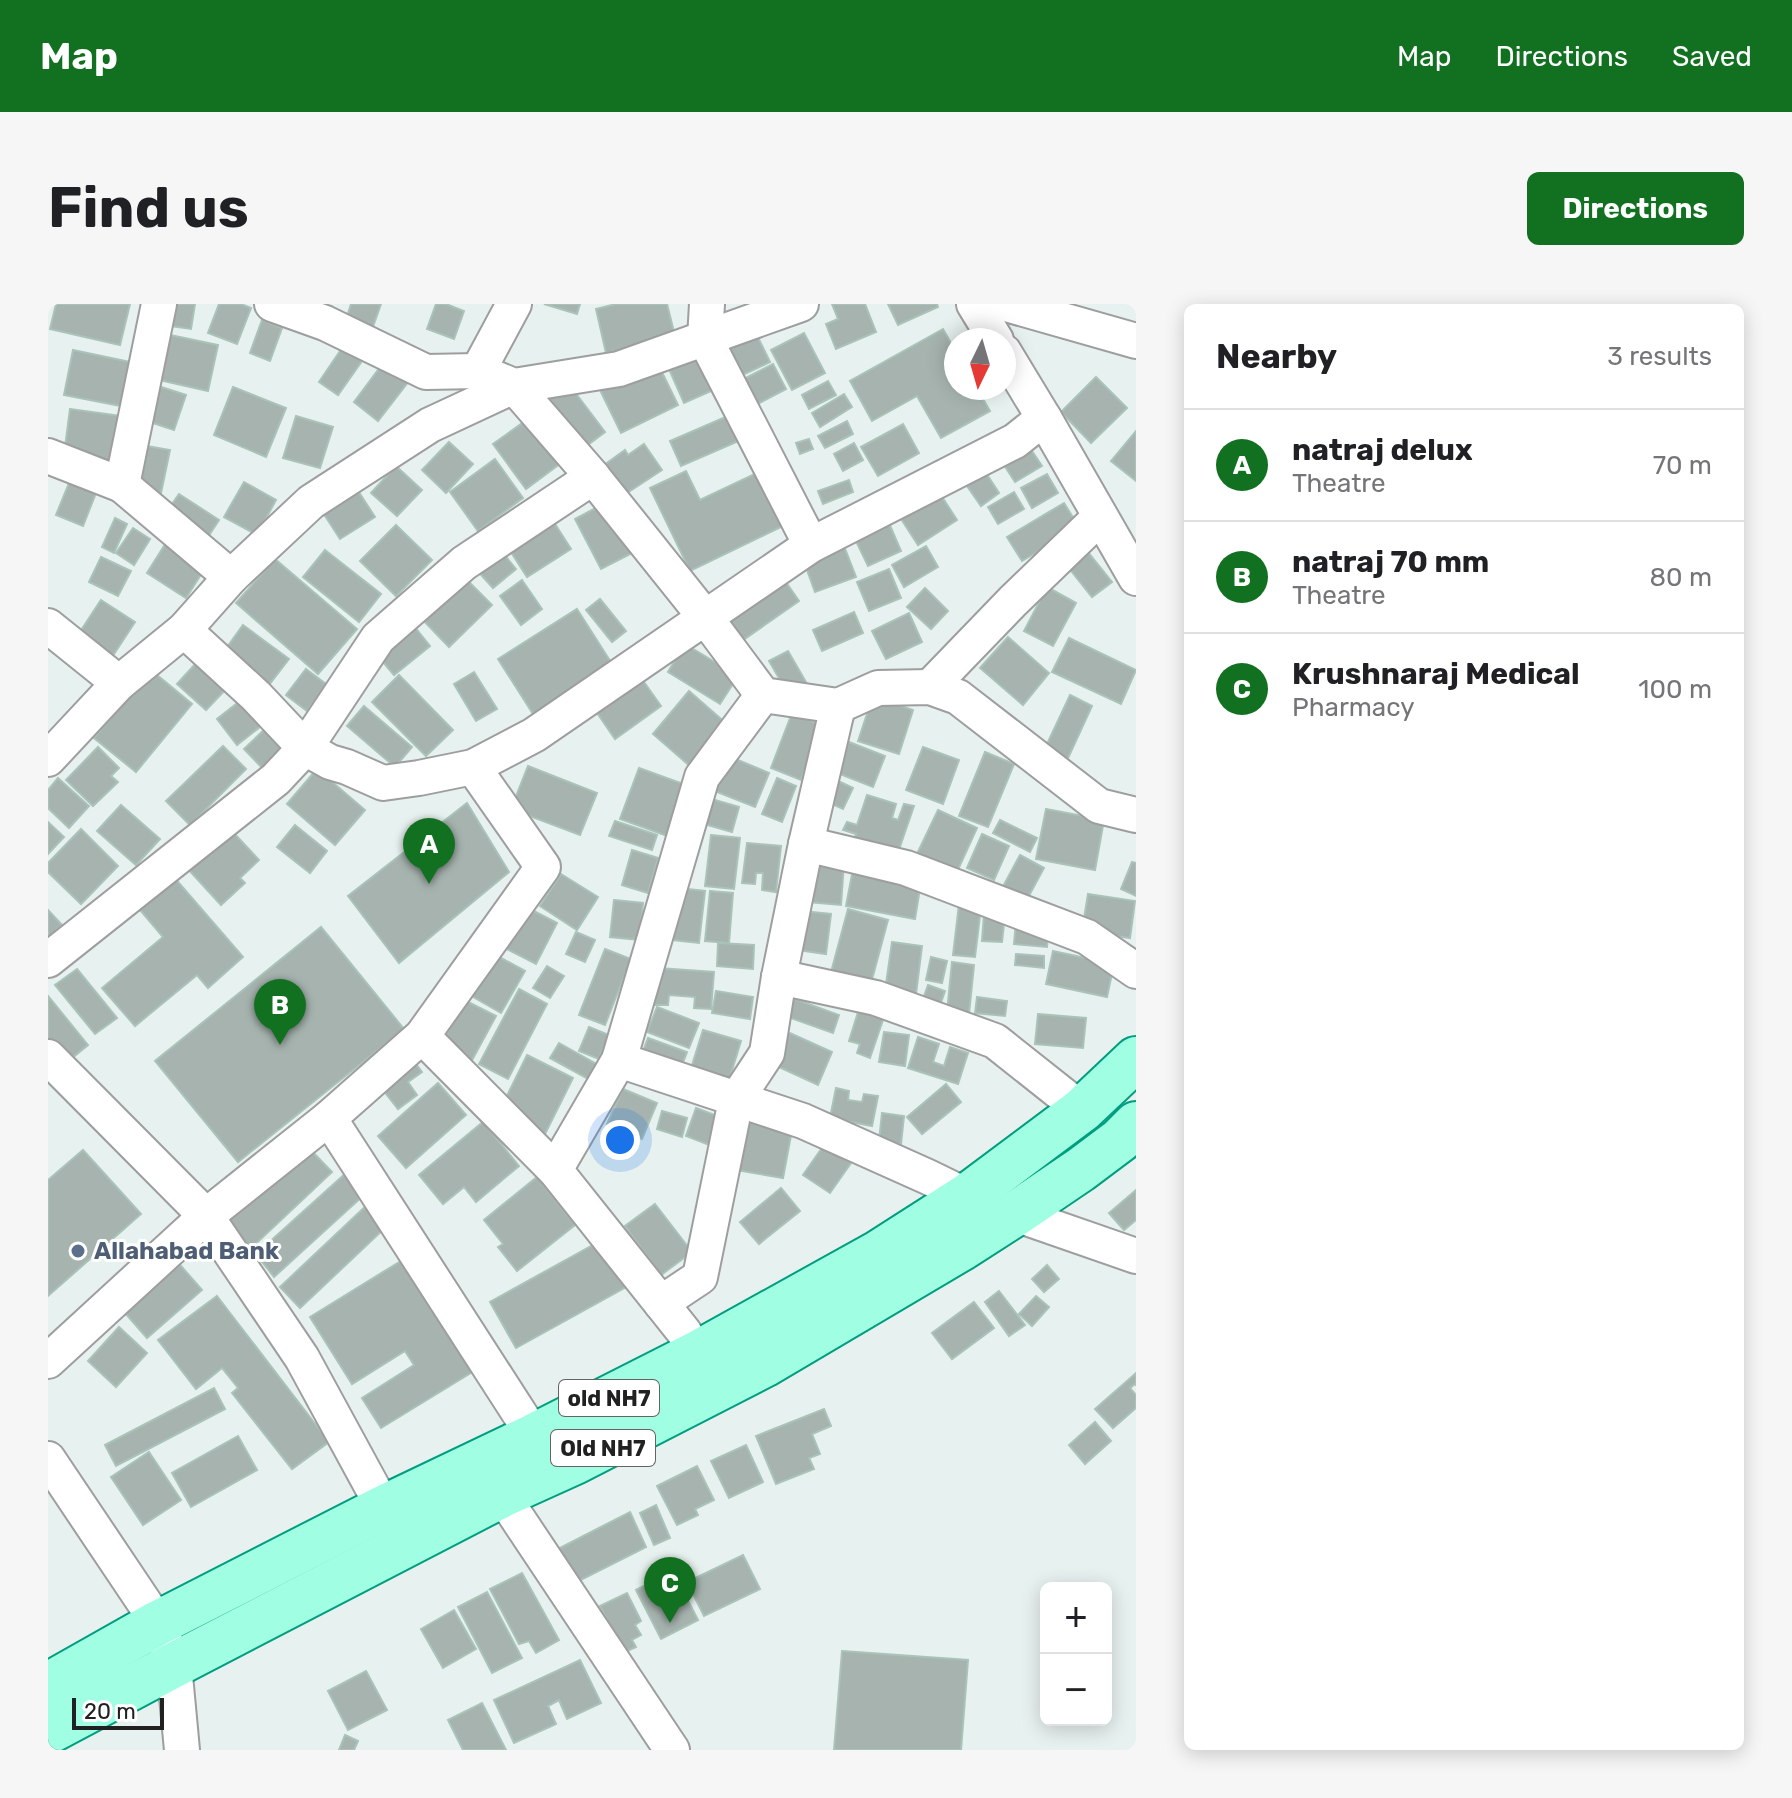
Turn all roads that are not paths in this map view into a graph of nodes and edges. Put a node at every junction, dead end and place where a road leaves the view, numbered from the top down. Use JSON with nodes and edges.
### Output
{"nodes":[{"id":1,"x":159,"y":304,"type":"edge"},
{"id":2,"x":272,"y":304,"type":"edge"},
{"id":3,"x":514,"y":304,"type":"edge"},
{"id":4,"x":707,"y":304,"type":"edge"},
{"id":5,"x":801,"y":304,"type":"edge"},
{"id":6,"x":974,"y":304,"type":"edge"},
{"id":7,"x":1006,"y":304,"type":"edge"},
{"id":8,"x":989,"y":328,"type":"edge"},
{"id":9,"x":705,"y":339,"type":"junction"},
{"id":10,"x":1136,"y":341,"type":"edge"},
{"id":11,"x":478,"y":371,"type":"junction"},
{"id":12,"x":1016,"y":372,"type":"edge"},
{"id":13,"x":514,"y":386,"type":"junction"},
{"id":14,"x":1044,"y":418,"type":"junction"},
{"id":15,"x":48,"y":456,"type":"edge"},
{"id":16,"x":593,"y":477,"type":"junction"},
{"id":17,"x":122,"y":485,"type":"junction"},
{"id":18,"x":1100,"y":517,"type":"junction"},
{"id":19,"x":811,"y":545,"type":"junction"},
{"id":20,"x":231,"y":577,"type":"junction"},
{"id":21,"x":1136,"y":578,"type":"edge"},
{"id":22,"x":705,"y":617,"type":"junction"},
{"id":23,"x":48,"y":626,"type":"edge"},
{"id":24,"x":184,"y":630,"type":"junction"},
{"id":25,"x":119,"y":683,"type":"junction"},
{"id":26,"x":930,"y":687,"type":"junction"},
{"id":27,"x":763,"y":695,"type":"junction"},
{"id":28,"x":838,"y":706,"type":"junction"},
{"id":29,"x":305,"y":748,"type":"junction"},
{"id":30,"x":48,"y":759,"type":"edge"},
{"id":31,"x":473,"y":767,"type":"junction"},
{"id":32,"x":1136,"y":815,"type":"edge"},
{"id":33,"x":806,"y":844,"type":"junction"},
{"id":34,"x":48,"y":960,"type":"edge"},
{"id":35,"x":1136,"y":971,"type":"edge"},
{"id":36,"x":779,"y":977,"type":"junction"},
{"id":37,"x":422,"y":1036,"type":"junction"},
{"id":38,"x":48,"y":1057,"type":"edge"},
{"id":39,"x":1136,"y":1059,"type":"edge"},
{"id":40,"x":619,"y":1060,"type":"junction"},
{"id":41,"x":736,"y":1100,"type":"junction"},
{"id":42,"x":1082,"y":1110,"type":"junction"},
{"id":43,"x":329,"y":1118,"type":"junction"},
{"id":44,"x":1136,"y":1124,"type":"edge"},
{"id":45,"x":555,"y":1170,"type":"junction"},
{"id":46,"x":967,"y":1196,"type":"junction"},
{"id":47,"x":1015,"y":1214,"type":"junction"},
{"id":48,"x":206,"y":1216,"type":"junction"},
{"id":49,"x":1136,"y":1256,"type":"edge"},
{"id":50,"x":661,"y":1303,"type":"junction"},
{"id":51,"x":696,"y":1354,"type":"junction"},
{"id":52,"x":48,"y":1361,"type":"edge"},
{"id":53,"x":534,"y":1436,"type":"junction"},
{"id":54,"x":48,"y":1459,"type":"edge"},
{"id":55,"x":502,"y":1495,"type":"junction"},
{"id":56,"x":385,"y":1507,"type":"junction"},
{"id":57,"x":403,"y":1547,"type":"junction"},
{"id":58,"x":158,"y":1623,"type":"junction"},
{"id":59,"x":174,"y":1665,"type":"junction"},
{"id":60,"x":48,"y":1685,"type":"edge"},
{"id":61,"x":48,"y":1732,"type":"edge"},
{"id":62,"x":182,"y":1750,"type":"edge"},
{"id":63,"x":672,"y":1750,"type":"edge"}],
"edges":[{"from":1,"to":17,"type":"street"},
{"from":2,"to":11,"type":"street"},
{"from":3,"to":11,"type":"street"},
{"from":4,"to":9,"type":"street"},
{"from":5,"to":9,"type":"street"},
{"from":6,"to":8,"type":"street"},
{"from":7,"to":10,"type":"street"},
{"from":9,"to":13,"type":"street"},
{"from":9,"to":19,"type":"street"},
{"from":11,"to":13,"type":"street"},
{"from":12,"to":14,"type":"street"},
{"from":13,"to":16,"type":"street"},
{"from":13,"to":20,"type":"street"},
{"from":14,"to":18,"type":"street"},
{"from":14,"to":19,"type":"street"},
{"from":15,"to":17,"type":"street"},
{"from":16,"to":22,"type":"street"},
{"from":16,"to":29,"type":"street"},
{"from":17,"to":20,"type":"street"},
{"from":18,"to":21,"type":"street"},
{"from":18,"to":26,"type":"street"},
{"from":19,"to":22,"type":"street"},
{"from":20,"to":24,"type":"street"},
{"from":22,"to":27,"type":"street"},
{"from":22,"to":31,"type":"street"},
{"from":23,"to":25,"type":"street"},
{"from":24,"to":25,"type":"street"},
{"from":24,"to":29,"type":"street"},
{"from":25,"to":30,"type":"street"},
{"from":26,"to":28,"type":"street"},
{"from":26,"to":32,"type":"street"},
{"from":27,"to":28,"type":"street"},
{"from":27,"to":40,"type":"street"},
{"from":28,"to":33,"type":"street"},
{"from":29,"to":31,"type":"street"},
{"from":29,"to":34,"type":"street"},
{"from":31,"to":37,"type":"street"},
{"from":33,"to":35,"type":"street"},
{"from":33,"to":36,"type":"street"},
{"from":36,"to":41,"type":"street"},
{"from":36,"to":42,"type":"street"},
{"from":37,"to":43,"type":"street"},
{"from":37,"to":45,"type":"street"},
{"from":38,"to":48,"type":"street"},
{"from":39,"to":42,"type":"main road","number":"old NH7"},
{"from":40,"to":41,"type":"street"},
{"from":40,"to":45,"type":"street"},
{"from":41,"to":46,"type":"street"},
{"from":41,"to":50,"type":"street"},
{"from":42,"to":46,"type":"main road","number":"old NH7"},
{"from":43,"to":48,"type":"street"},
{"from":43,"to":53,"type":"street"},
{"from":44,"to":47,"type":"main road","number":"Old NH7"},
{"from":45,"to":50,"type":"street"},
{"from":46,"to":51,"type":"main road","number":"old NH7"},
{"from":47,"to":49,"type":"street"},
{"from":47,"to":55,"type":"main road","number":"Old NH7"},
{"from":48,"to":52,"type":"street"},
{"from":48,"to":56,"type":"street"},
{"from":50,"to":51,"type":"street"},
{"from":51,"to":53,"type":"main road","number":"old NH7"},
{"from":53,"to":56,"type":"main road","number":"old NH7"},
{"from":54,"to":58,"type":"street"},
{"from":55,"to":57,"type":"main road","number":"Old NH7"},
{"from":55,"to":63,"type":"street"},
{"from":56,"to":57,"type":"street"},
{"from":56,"to":58,"type":"main road","number":"old NH7"},
{"from":57,"to":59,"type":"main road","number":"Old NH7"},
{"from":58,"to":59,"type":"street"},
{"from":58,"to":60,"type":"main road","number":"old NH7"},
{"from":59,"to":61,"type":"main road","number":"Old NH7"},
{"from":59,"to":62,"type":"street"}]}
